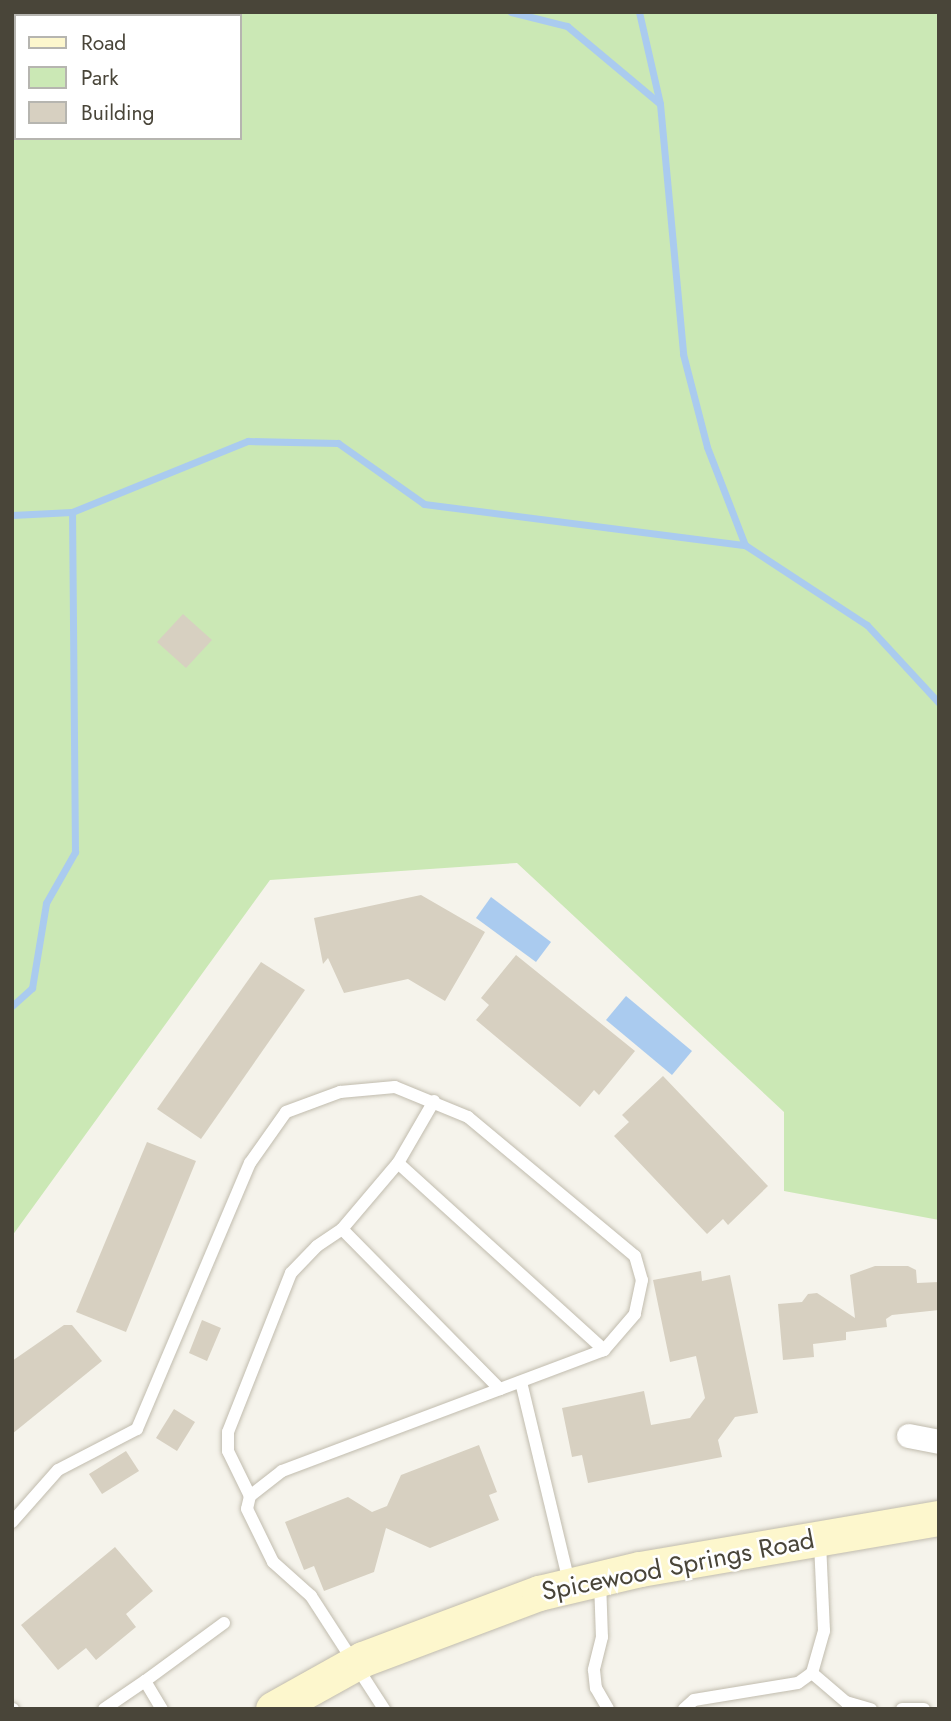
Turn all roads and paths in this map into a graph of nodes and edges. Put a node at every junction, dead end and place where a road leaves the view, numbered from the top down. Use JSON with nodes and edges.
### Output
{"nodes":[{"id":1,"x":434,"y":1101,"type":"junction"},
{"id":2,"x":398,"y":1163,"type":"junction"},
{"id":3,"x":342,"y":1229,"type":"junction"},
{"id":4,"x":604,"y":1350,"type":"junction"},
{"id":5,"x":521,"y":1382,"type":"junction"},
{"id":6,"x":500,"y":1389,"type":"junction"},
{"id":7,"x":909,"y":1436,"type":"dead end"},
{"id":8,"x":939,"y":1443,"type":"edge"},
{"id":9,"x":250,"y":1496,"type":"junction"},
{"id":10,"x":939,"y":1518,"type":"edge"},
{"id":11,"x":12,"y":1522,"type":"edge"},
{"id":12,"x":820,"y":1538,"type":"junction"},
{"id":13,"x":585,"y":1582,"type":"junction"},
{"id":14,"x":224,"y":1623,"type":"dead end"},
{"id":15,"x":356,"y":1663,"type":"junction"},
{"id":16,"x":813,"y":1673,"type":"junction"},
{"id":17,"x":145,"y":1681,"type":"junction"},
{"id":18,"x":104,"y":1709,"type":"edge"},
{"id":19,"x":162,"y":1709,"type":"edge"},
{"id":20,"x":273,"y":1709,"type":"edge"},
{"id":21,"x":384,"y":1709,"type":"edge"},
{"id":22,"x":608,"y":1709,"type":"edge"},
{"id":23,"x":684,"y":1709,"type":"edge"},
{"id":24,"x":871,"y":1709,"type":"edge"},
{"id":25,"x":902,"y":1709,"type":"edge"},
{"id":26,"x":924,"y":1709,"type":"edge"}],
"edges":[{"from":1,"to":2,"type":"lane"},
{"from":1,"to":4,"type":"lane"},
{"from":1,"to":11,"type":"lane"},
{"from":2,"to":3,"type":"lane"},
{"from":2,"to":4,"type":"lane"},
{"from":3,"to":6,"type":"lane"},
{"from":3,"to":9,"type":"lane"},
{"from":4,"to":5,"type":"lane"},
{"from":5,"to":6,"type":"lane"},
{"from":5,"to":13,"type":"lane"},
{"from":6,"to":9,"type":"lane"},
{"from":7,"to":8,"type":"street"},
{"from":9,"to":15,"type":"lane"},
{"from":10,"to":12,"type":"main road","name":"Spicewood Springs Road"},
{"from":12,"to":13,"type":"main road","name":"Spicewood Springs Road"},
{"from":12,"to":16,"type":"lane"},
{"from":13,"to":15,"type":"main road","name":"Spicewood Springs Road"},
{"from":13,"to":22,"type":"lane"},
{"from":14,"to":17,"type":"lane"},
{"from":15,"to":20,"type":"main road","name":"Spicewood Springs Road"},
{"from":15,"to":21,"type":"lane"},
{"from":16,"to":23,"type":"lane"},
{"from":16,"to":24,"type":"lane"},
{"from":17,"to":18,"type":"lane"},
{"from":17,"to":19,"type":"lane"},
{"from":25,"to":26,"type":"lane"}]}
